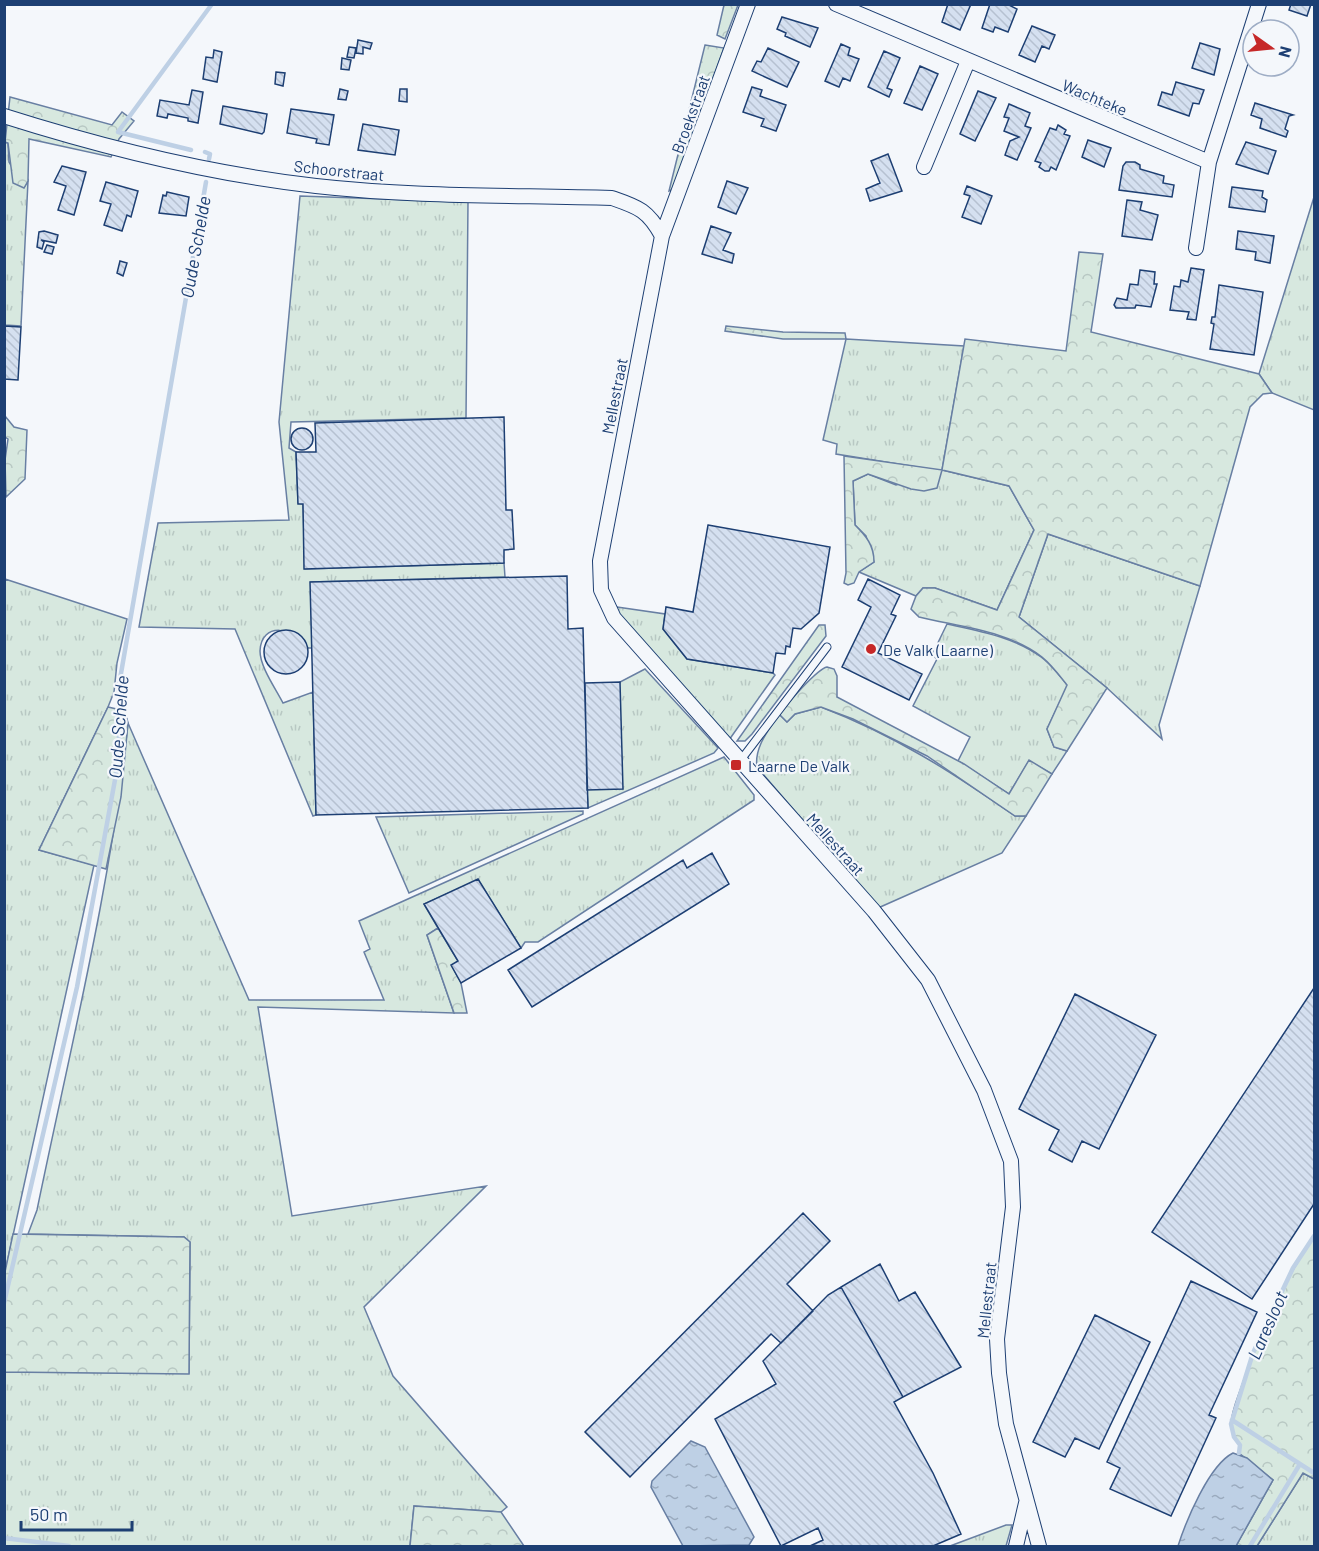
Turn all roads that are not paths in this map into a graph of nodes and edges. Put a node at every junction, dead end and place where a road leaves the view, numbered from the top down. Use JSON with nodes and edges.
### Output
{"nodes":[{"id":1,"x":748,"y":4,"type":"edge"},
{"id":2,"x":836,"y":4,"type":"edge"},
{"id":3,"x":1259,"y":4,"type":"edge"},
{"id":4,"x":968,"y":61,"type":"junction"},
{"id":5,"x":4,"y":116,"type":"edge"},
{"id":6,"x":1209,"y":162,"type":"junction"},
{"id":7,"x":924,"y":167,"type":"dead end"},
{"id":8,"x":662,"y":236,"type":"junction"},
{"id":9,"x":1196,"y":248,"type":"dead end"},
{"id":10,"x":827,"y":647,"type":"dead end"},
{"id":11,"x":740,"y":761,"type":"junction"},
{"id":12,"x":1026,"y":1501,"type":"junction"},
{"id":13,"x":1016,"y":1546,"type":"edge"},
{"id":14,"x":1039,"y":1546,"type":"edge"}],
"edges":[{"from":1,"to":8,"type":"street","name":"Broekstraat"},
{"from":2,"to":4,"type":"street","name":"Wachteke"},
{"from":3,"to":6,"type":"street"},
{"from":4,"to":6,"type":"street","name":"Wachteke"},
{"from":4,"to":7,"type":"street"},
{"from":5,"to":8,"type":"street","name":"Schoorstraat"},
{"from":6,"to":9,"type":"street"},
{"from":8,"to":11,"type":"street","name":"Mellestraat"},
{"from":10,"to":11,"type":"lane"},
{"from":11,"to":12,"type":"street","name":"Mellestraat"},
{"from":12,"to":13,"type":"street","name":"Mellestraat"},
{"from":12,"to":14,"type":"street","name":"Mellestraat"}]}
